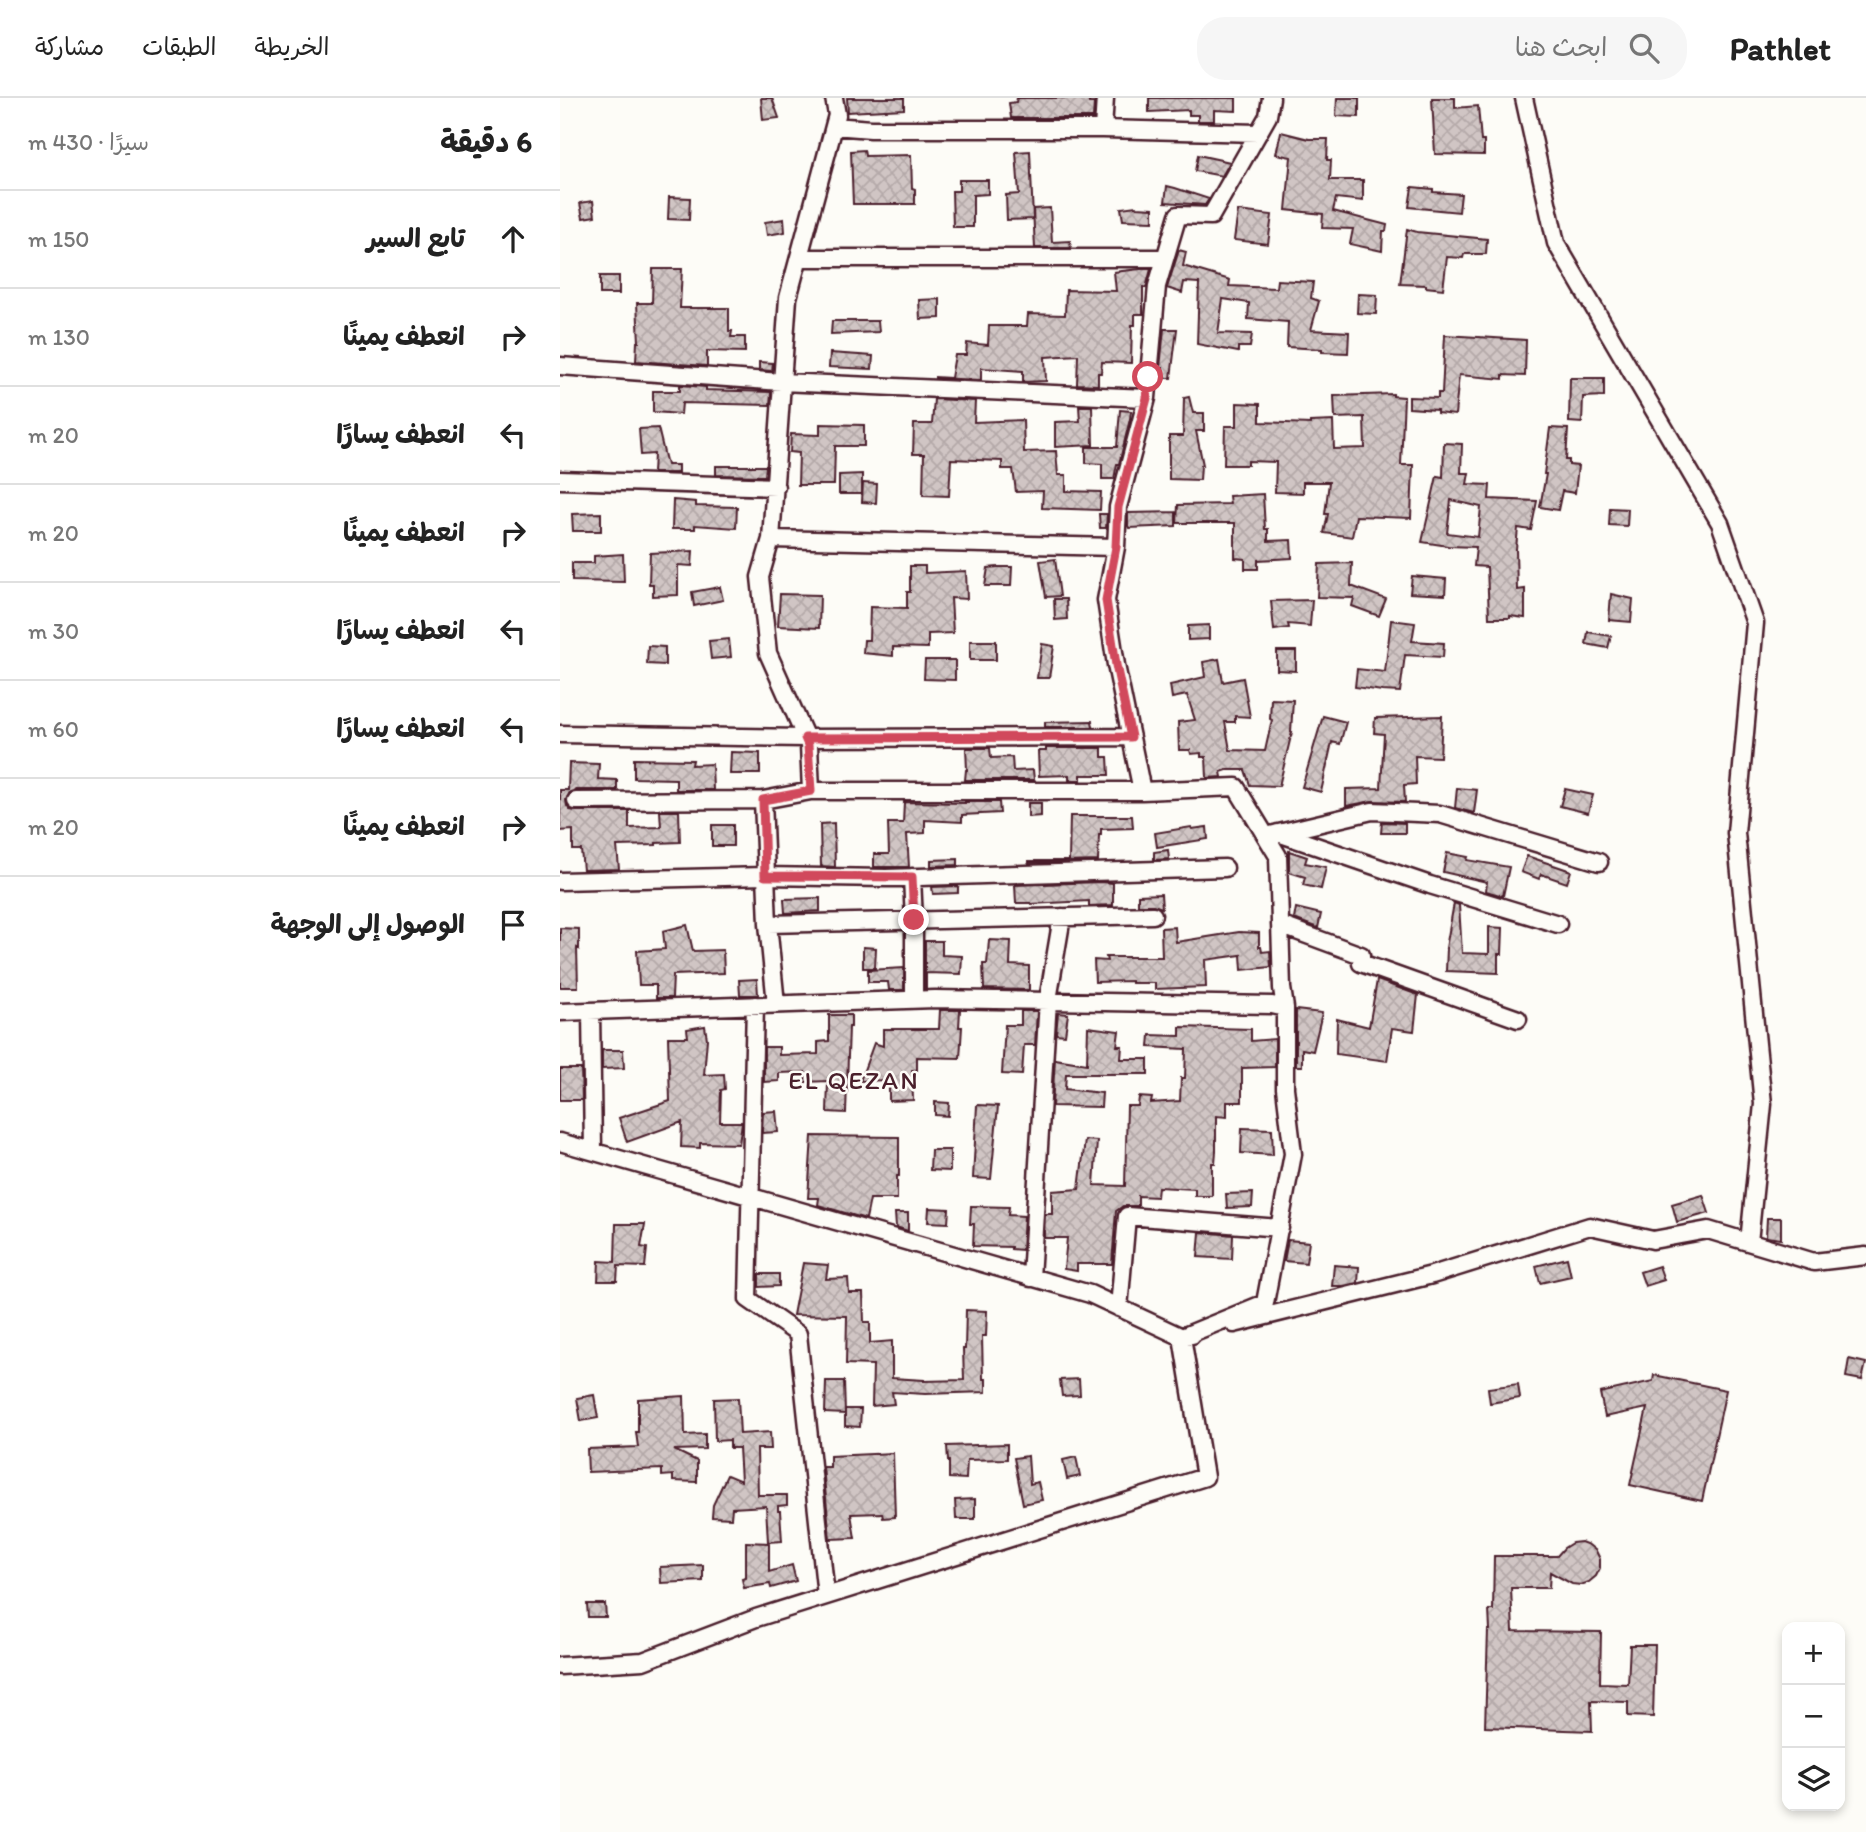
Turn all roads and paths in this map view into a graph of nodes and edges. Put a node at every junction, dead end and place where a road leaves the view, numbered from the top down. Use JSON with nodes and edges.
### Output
{"nodes":[{"id":1,"x":834,"y":98,"type":"edge"},
{"id":2,"x":1105,"y":98,"type":"edge"},
{"id":3,"x":1271,"y":98,"type":"edge"},
{"id":4,"x":1524,"y":98,"type":"edge"},
{"id":5,"x":834,"y":126,"type":"junction"},
{"id":6,"x":1103,"y":129,"type":"junction"},
{"id":7,"x":1258,"y":133,"type":"junction"},
{"id":8,"x":799,"y":258,"type":"junction"},
{"id":9,"x":1165,"y":258,"type":"junction"},
{"id":10,"x":560,"y":366,"type":"edge"},
{"id":11,"x":781,"y":382,"type":"junction"},
{"id":12,"x":1147,"y":398,"type":"junction"},
{"id":13,"x":560,"y":480,"type":"edge"},
{"id":14,"x":776,"y":487,"type":"junction"},
{"id":15,"x":771,"y":538,"type":"junction"},
{"id":16,"x":1116,"y":547,"type":"junction"},
{"id":17,"x":560,"y":734,"type":"edge"},
{"id":18,"x":1131,"y":737,"type":"junction"},
{"id":19,"x":805,"y":738,"type":"junction"},
{"id":20,"x":811,"y":791,"type":"junction"},
{"id":21,"x":1142,"y":791,"type":"junction"},
{"id":22,"x":763,"y":800,"type":"junction"},
{"id":23,"x":576,"y":801,"type":"dead end"},
{"id":24,"x":1272,"y":835,"type":"junction"},
{"id":25,"x":1600,"y":862,"type":"dead end"},
{"id":26,"x":1225,"y":868,"type":"dead end"},
{"id":27,"x":765,"y":876,"type":"junction"},
{"id":28,"x":912,"y":877,"type":"junction"},
{"id":29,"x":560,"y":881,"type":"edge"},
{"id":30,"x":1153,"y":915,"type":"dead end"},
{"id":31,"x":1062,"y":917,"type":"junction"},
{"id":32,"x":914,"y":920,"type":"junction"},
{"id":33,"x":768,"y":923,"type":"junction"},
{"id":34,"x":1559,"y":923,"type":"dead end"},
{"id":35,"x":1280,"y":925,"type":"junction"},
{"id":36,"x":914,"y":999,"type":"junction"},
{"id":37,"x":1048,"y":1000,"type":"junction"},
{"id":38,"x":776,"y":1004,"type":"junction"},
{"id":39,"x":755,"y":1005,"type":"junction"},
{"id":40,"x":1285,"y":1008,"type":"junction"},
{"id":41,"x":591,"y":1011,"type":"junction"},
{"id":42,"x":560,"y":1012,"type":"edge"},
{"id":43,"x":1518,"y":1020,"type":"dead end"},
{"id":44,"x":560,"y":1142,"type":"edge"},
{"id":45,"x":593,"y":1152,"type":"junction"},
{"id":46,"x":751,"y":1197,"type":"junction"},
{"id":47,"x":1280,"y":1228,"type":"junction"},
{"id":48,"x":1749,"y":1242,"type":"junction"},
{"id":49,"x":1866,"y":1256,"type":"edge"},
{"id":50,"x":1031,"y":1278,"type":"junction"},
{"id":51,"x":1119,"y":1308,"type":"junction"},
{"id":52,"x":1182,"y":1337,"type":"junction"},
{"id":53,"x":825,"y":1596,"type":"junction"},
{"id":54,"x":560,"y":1666,"type":"edge"}],
"edges":[{"from":1,"to":5,"type":"street"},
{"from":2,"to":6,"type":"street"},
{"from":3,"to":7,"type":"street"},
{"from":4,"to":48,"type":"street"},
{"from":5,"to":6,"type":"street"},
{"from":5,"to":8,"type":"street"},
{"from":6,"to":7,"type":"street"},
{"from":7,"to":9,"type":"street"},
{"from":8,"to":9,"type":"street"},
{"from":8,"to":11,"type":"street"},
{"from":9,"to":12,"type":"street"},
{"from":10,"to":11,"type":"street"},
{"from":11,"to":12,"type":"street"},
{"from":11,"to":14,"type":"street"},
{"from":12,"to":16,"type":"street"},
{"from":13,"to":14,"type":"street"},
{"from":14,"to":15,"type":"street"},
{"from":15,"to":16,"type":"street"},
{"from":15,"to":19,"type":"street"},
{"from":16,"to":18,"type":"street"},
{"from":17,"to":19,"type":"street"},
{"from":18,"to":19,"type":"street"},
{"from":18,"to":21,"type":"street"},
{"from":19,"to":20,"type":"street"},
{"from":20,"to":21,"type":"street"},
{"from":20,"to":22,"type":"street"},
{"from":21,"to":24,"type":"street"},
{"from":22,"to":23,"type":"street"},
{"from":22,"to":27,"type":"street"},
{"from":24,"to":25,"type":"street"},
{"from":24,"to":34,"type":"street"},
{"from":24,"to":35,"type":"street"},
{"from":26,"to":28,"type":"street"},
{"from":27,"to":28,"type":"street"},
{"from":27,"to":29,"type":"street"},
{"from":27,"to":33,"type":"street"},
{"from":28,"to":32,"type":"street"},
{"from":30,"to":31,"type":"street"},
{"from":31,"to":32,"type":"street"},
{"from":31,"to":37,"type":"street"},
{"from":32,"to":33,"type":"street"},
{"from":32,"to":36,"type":"street"},
{"from":33,"to":38,"type":"street"},
{"from":35,"to":40,"type":"street"},
{"from":35,"to":43,"type":"street"},
{"from":36,"to":37,"type":"street"},
{"from":36,"to":38,"type":"street"},
{"from":37,"to":40,"type":"street"},
{"from":37,"to":50,"type":"street"},
{"from":38,"to":39,"type":"street"},
{"from":39,"to":41,"type":"street"},
{"from":39,"to":46,"type":"street"},
{"from":40,"to":47,"type":"street"},
{"from":41,"to":42,"type":"street"},
{"from":41,"to":45,"type":"street"},
{"from":44,"to":45,"type":"street"},
{"from":45,"to":46,"type":"street"},
{"from":46,"to":50,"type":"street"},
{"from":46,"to":53,"type":"street"},
{"from":47,"to":51,"type":"street"},
{"from":47,"to":52,"type":"street"},
{"from":48,"to":49,"type":"street"},
{"from":48,"to":52,"type":"street"},
{"from":50,"to":51,"type":"street"},
{"from":51,"to":52,"type":"street"},
{"from":52,"to":53,"type":"street"},
{"from":53,"to":54,"type":"street"}]}
